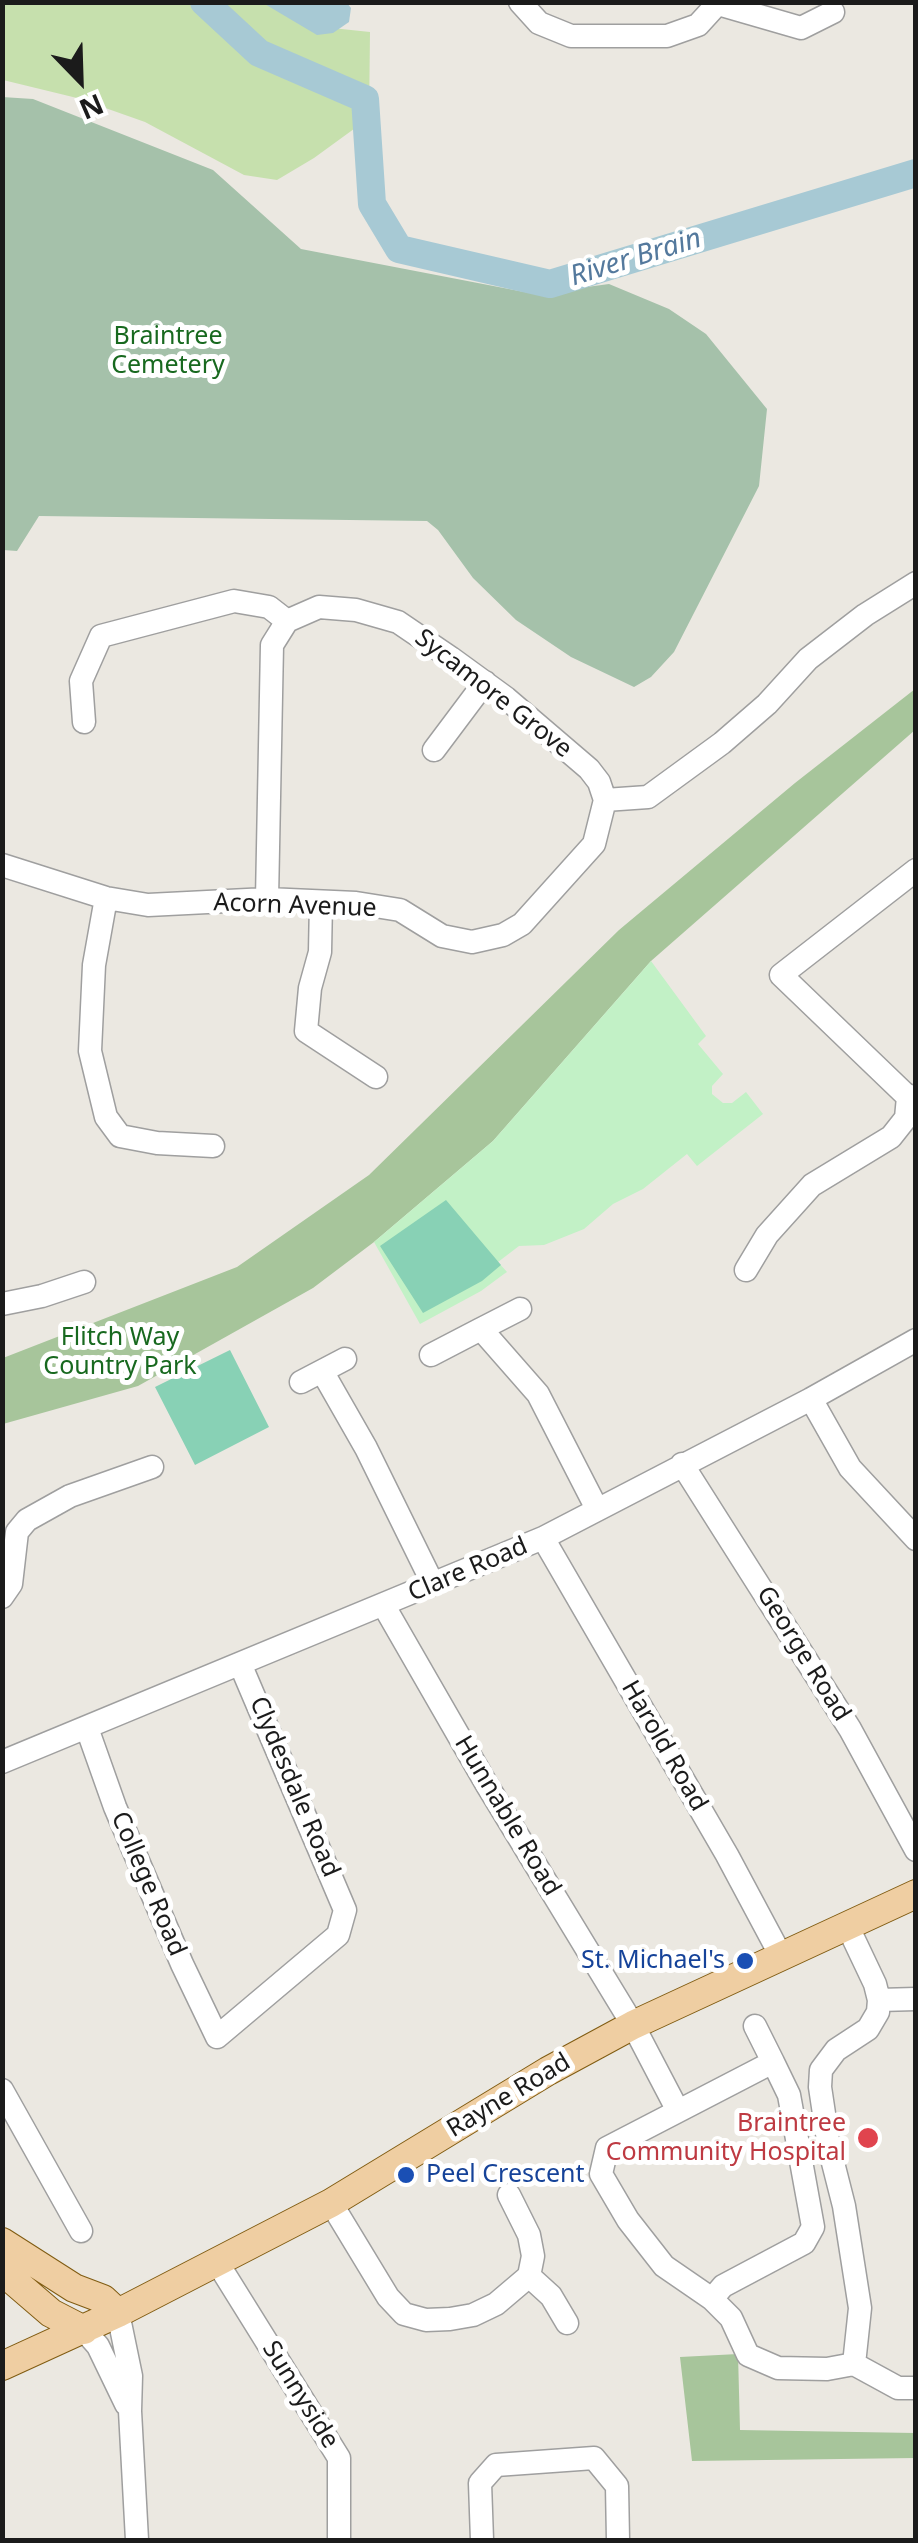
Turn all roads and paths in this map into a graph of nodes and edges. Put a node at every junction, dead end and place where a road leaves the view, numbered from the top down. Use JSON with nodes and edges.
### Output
{"nodes":[{"id":1,"x":520,"y":2,"type":"edge"},
{"id":2,"x":719,"y":3,"type":"edge"},
{"id":3,"x":834,"y":12,"type":"dead end"},
{"id":4,"x":916,"y":583,"type":"edge"},
{"id":5,"x":287,"y":622,"type":"junction"},
{"id":6,"x":484,"y":682,"type":"junction"},
{"id":7,"x":84,"y":722,"type":"dead end"},
{"id":8,"x":434,"y":750,"type":"dead end"},
{"id":9,"x":606,"y":800,"type":"junction"},
{"id":10,"x":2,"y":865,"type":"edge"},
{"id":11,"x":916,"y":870,"type":"edge"},
{"id":12,"x":106,"y":898,"type":"junction"},
{"id":13,"x":267,"y":900,"type":"junction"},
{"id":14,"x":321,"y":902,"type":"junction"},
{"id":15,"x":376,"y":1077,"type":"dead end"},
{"id":16,"x":912,"y":1097,"type":"edge"},
{"id":17,"x":213,"y":1146,"type":"dead end"},
{"id":18,"x":746,"y":1270,"type":"dead end"},
{"id":19,"x":84,"y":1282,"type":"dead end"},
{"id":20,"x":2,"y":1304,"type":"edge"},
{"id":21,"x":520,"y":1309,"type":"dead end"},
{"id":22,"x":481,"y":1329,"type":"junction"},
{"id":23,"x":916,"y":1340,"type":"edge"},
{"id":24,"x":431,"y":1354,"type":"dead end"},
{"id":25,"x":345,"y":1359,"type":"dead end"},
{"id":26,"x":811,"y":1400,"type":"junction"},
{"id":27,"x":143,"y":1463,"type":"dead end"},
{"id":28,"x":682,"y":1464,"type":"junction"},
{"id":29,"x":597,"y":1509,"type":"junction"},
{"id":30,"x":543,"y":1538,"type":"junction"},
{"id":31,"x":916,"y":1538,"type":"edge"},
{"id":32,"x":433,"y":1584,"type":"junction"},
{"id":33,"x":2,"y":1596,"type":"edge"},
{"id":34,"x":384,"y":1606,"type":"junction"},
{"id":35,"x":241,"y":1666,"type":"junction"},
{"id":36,"x":87,"y":1728,"type":"junction"},
{"id":37,"x":2,"y":1762,"type":"edge"},
{"id":38,"x":916,"y":1850,"type":"edge"},
{"id":39,"x":916,"y":1894,"type":"edge"},
{"id":40,"x":847,"y":1925,"type":"junction"},
{"id":41,"x":781,"y":1956,"type":"junction"},
{"id":42,"x":916,"y":1999,"type":"edge"},
{"id":43,"x":879,"y":2000,"type":"junction"},
{"id":44,"x":633,"y":2025,"type":"junction"},
{"id":45,"x":754,"y":2026,"type":"dead end"},
{"id":46,"x":217,"y":2036,"type":"joint"},
{"id":47,"x":772,"y":2062,"type":"junction"},
{"id":48,"x":2,"y":2090,"type":"edge"},
{"id":49,"x":678,"y":2112,"type":"junction"},
{"id":50,"x":509,"y":2195,"type":"dead end"},
{"id":51,"x":331,"y":2203,"type":"junction"},
{"id":52,"x":81,"y":2231,"type":"dead end"},
{"id":53,"x":2,"y":2242,"type":"edge"},
{"id":54,"x":217,"y":2262,"type":"junction"},
{"id":55,"x":2,"y":2271,"type":"edge"},
{"id":56,"x":529,"y":2276,"type":"junction"},
{"id":57,"x":74,"y":2288,"type":"junction"},
{"id":58,"x":712,"y":2299,"type":"junction"},
{"id":59,"x":118,"y":2313,"type":"junction"},
{"id":60,"x":567,"y":2322,"type":"dead end"},
{"id":61,"x":84,"y":2330,"type":"junction"},
{"id":62,"x":854,"y":2364,"type":"junction"},
{"id":63,"x":2,"y":2366,"type":"edge"},
{"id":64,"x":916,"y":2388,"type":"edge"},
{"id":65,"x":130,"y":2412,"type":"junction"},
{"id":66,"x":137,"y":2540,"type":"edge"},
{"id":67,"x":339,"y":2540,"type":"edge"},
{"id":68,"x":482,"y":2540,"type":"edge"},
{"id":69,"x":618,"y":2540,"type":"edge"}],
"edges":[{"from":1,"to":2,"type":"street"},
{"from":2,"to":3,"type":"street"},
{"from":4,"to":9,"type":"street"},
{"from":5,"to":6,"type":"street","name":"Sycamore Grove"},
{"from":5,"to":7,"type":"street"},
{"from":5,"to":13,"type":"street"},
{"from":6,"to":8,"type":"street"},
{"from":6,"to":9,"type":"street","name":"Sycamore Grove"},
{"from":9,"to":14,"type":"street","name":"Acorn Avenue"},
{"from":10,"to":12,"type":"street","name":"Acorn Avenue"},
{"from":11,"to":16,"type":"street"},
{"from":12,"to":13,"type":"street","name":"Acorn Avenue"},
{"from":12,"to":17,"type":"street"},
{"from":13,"to":14,"type":"street","name":"Acorn Avenue"},
{"from":14,"to":15,"type":"street"},
{"from":16,"to":18,"type":"street"},
{"from":19,"to":20,"type":"street"},
{"from":21,"to":22,"type":"street"},
{"from":22,"to":24,"type":"street"},
{"from":22,"to":29,"type":"street"},
{"from":23,"to":26,"type":"street","name":"Clare Road"},
{"from":25,"to":32,"type":"street"},
{"from":26,"to":28,"type":"street","name":"Clare Road"},
{"from":26,"to":31,"type":"street"},
{"from":27,"to":33,"type":"street"},
{"from":28,"to":29,"type":"street","name":"Clare Road"},
{"from":28,"to":38,"type":"street","name":"George Road"},
{"from":29,"to":30,"type":"street","name":"Clare Road"},
{"from":30,"to":32,"type":"street","name":"Clare Road"},
{"from":30,"to":41,"type":"street","name":"Harold Road"},
{"from":32,"to":34,"type":"street","name":"Clare Road"},
{"from":34,"to":35,"type":"street","name":"Clare Road"},
{"from":34,"to":44,"type":"street","name":"Hunnable Road"},
{"from":35,"to":36,"type":"street","name":"Clare Road"},
{"from":35,"to":46,"type":"street","name":"Clydesdale Road"},
{"from":36,"to":37,"type":"street","name":"Clare Road"},
{"from":36,"to":46,"type":"street","name":"College Road"},
{"from":39,"to":40,"type":"main road","name":"Rayne Road"},
{"from":40,"to":41,"type":"main road","name":"Rayne Road"},
{"from":40,"to":43,"type":"street"},
{"from":41,"to":44,"type":"main road","name":"Rayne Road"},
{"from":42,"to":43,"type":"street"},
{"from":43,"to":62,"type":"street"},
{"from":44,"to":49,"type":"street","name":"Hunnable Road"},
{"from":44,"to":51,"type":"main road","name":"Rayne Road"},
{"from":45,"to":47,"type":"street"},
{"from":47,"to":49,"type":"street"},
{"from":47,"to":58,"type":"street"},
{"from":48,"to":52,"type":"street"},
{"from":49,"to":58,"type":"street"},
{"from":50,"to":56,"type":"street"},
{"from":51,"to":54,"type":"main road","name":"Rayne Road"},
{"from":51,"to":56,"type":"street"},
{"from":53,"to":57,"type":"main road"},
{"from":54,"to":59,"type":"main road","name":"Rayne Road"},
{"from":54,"to":67,"type":"street","name":"Sunnyside"},
{"from":55,"to":61,"type":"main road"},
{"from":56,"to":60,"type":"street"},
{"from":57,"to":59,"type":"main road"},
{"from":57,"to":61,"type":"main road"},
{"from":58,"to":62,"type":"street"},
{"from":59,"to":61,"type":"main road","name":"Rayne Road"},
{"from":59,"to":65,"type":"street"},
{"from":61,"to":63,"type":"main road","name":"Rayne Road"},
{"from":61,"to":65,"type":"street"},
{"from":62,"to":64,"type":"street"},
{"from":65,"to":66,"type":"street"},
{"from":68,"to":69,"type":"street"}]}
